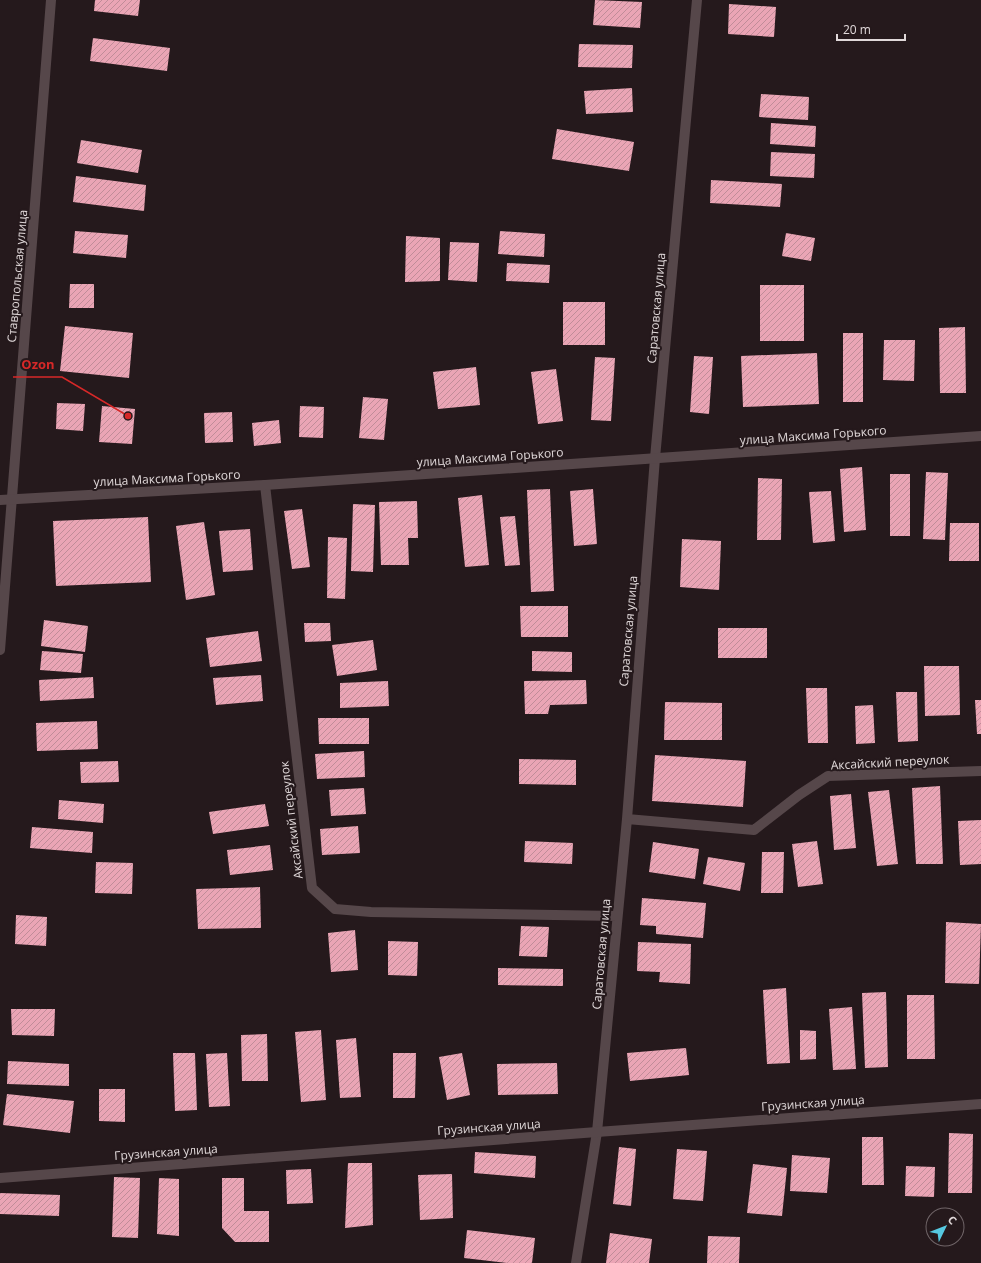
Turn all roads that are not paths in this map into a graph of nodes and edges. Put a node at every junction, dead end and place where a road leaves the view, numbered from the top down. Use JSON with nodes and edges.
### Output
{"nodes":[{"id":1,"x":52,"y":0,"type":"edge"},
{"id":2,"x":697,"y":0,"type":"edge"},
{"id":3,"x":981,"y":436,"type":"edge"},
{"id":4,"x":655,"y":458,"type":"junction"},
{"id":5,"x":265,"y":485,"type":"junction"},
{"id":6,"x":12,"y":499,"type":"junction"},
{"id":7,"x":0,"y":500,"type":"edge"},
{"id":8,"x":0,"y":650,"type":"edge"},
{"id":9,"x":981,"y":771,"type":"edge"},
{"id":10,"x":627,"y":819,"type":"junction"},
{"id":11,"x":618,"y":916,"type":"junction"},
{"id":12,"x":981,"y":1104,"type":"edge"},
{"id":13,"x":597,"y":1132,"type":"junction"},
{"id":14,"x":0,"y":1178,"type":"edge"},
{"id":15,"x":576,"y":1263,"type":"edge"}],
"edges":[{"from":1,"to":6,"type":"street","name":"Ставропольская улица"},
{"from":2,"to":4,"type":"street","name":"Саратовская улица"},
{"from":3,"to":4,"type":"street","name":"улица Максима Горького"},
{"from":4,"to":5,"type":"street","name":"улица Максима Горького"},
{"from":4,"to":10,"type":"street","name":"Саратовская улица"},
{"from":5,"to":6,"type":"street","name":"улица Максима Горького"},
{"from":5,"to":11,"type":"street","name":"Аксайский переулок"},
{"from":6,"to":7,"type":"street","name":"улица Максима Горького"},
{"from":6,"to":8,"type":"street","name":"Ставропольская улица"},
{"from":9,"to":10,"type":"street","name":"Аксайский переулок"},
{"from":10,"to":11,"type":"street","name":"Саратовская улица"},
{"from":11,"to":13,"type":"street","name":"Саратовская улица"},
{"from":12,"to":13,"type":"street","name":"Грузинская улица"},
{"from":13,"to":14,"type":"street","name":"Грузинская улица"},
{"from":13,"to":15,"type":"street","name":"Саратовская улица"}]}
